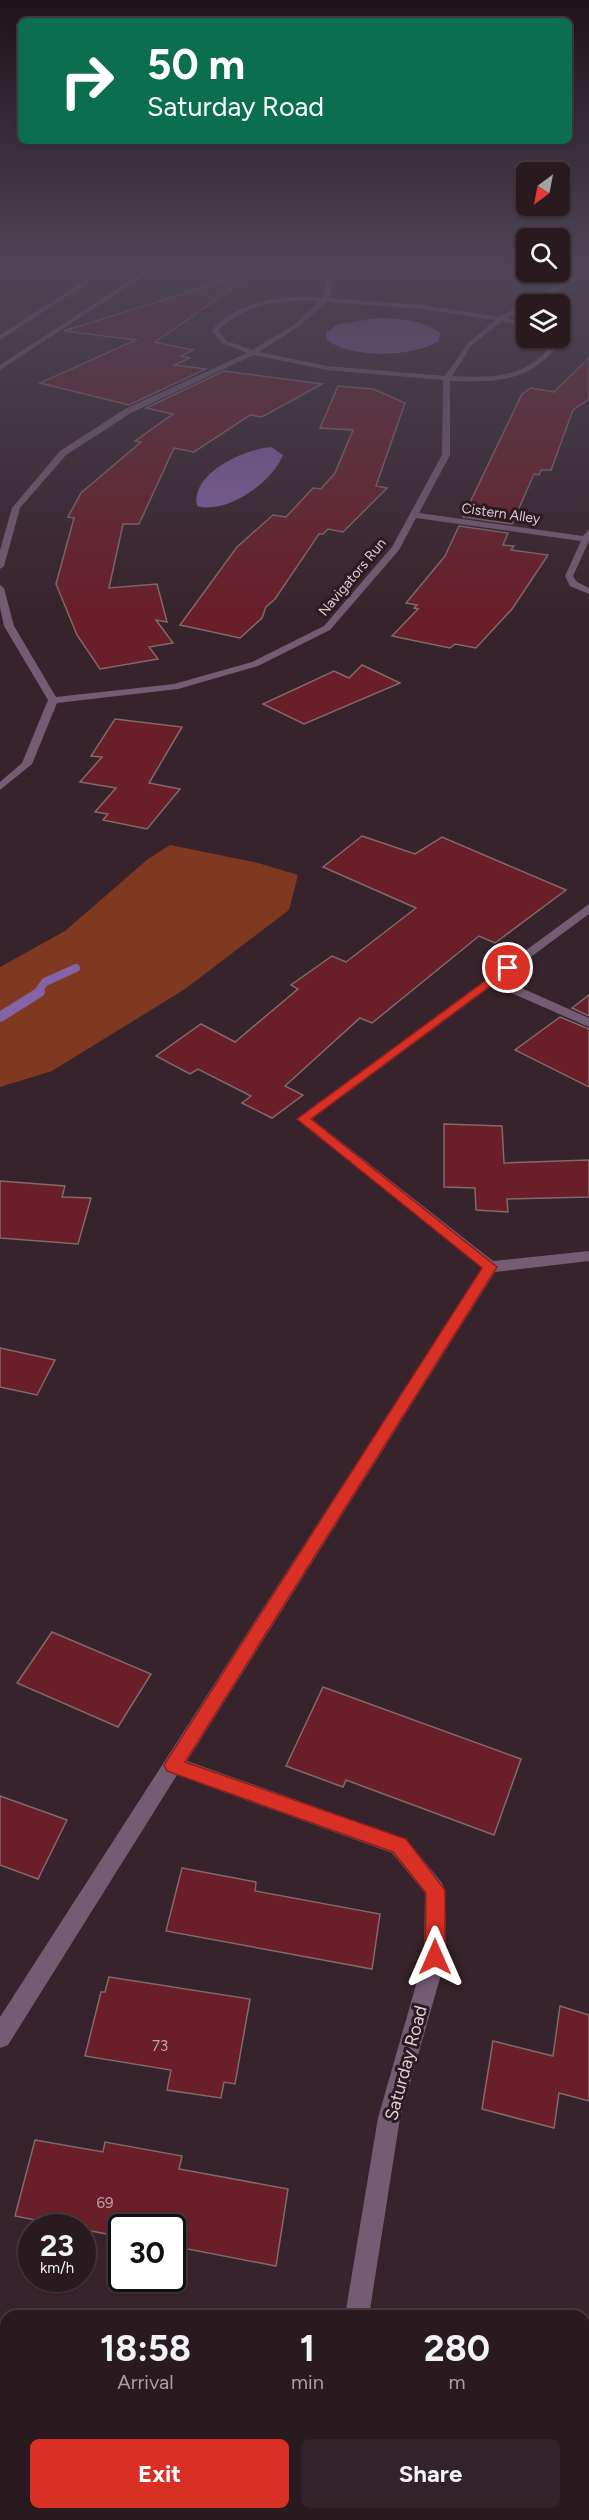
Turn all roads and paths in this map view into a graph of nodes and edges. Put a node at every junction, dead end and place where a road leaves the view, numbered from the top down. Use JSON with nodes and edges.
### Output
{"nodes":[{"id":1,"x":189,"y":383,"type":"edge"},
{"id":2,"x":447,"y":383,"type":"edge"},
{"id":3,"x":413,"y":515,"type":"junction"},
{"id":4,"x":587,"y":536,"type":"edge"},
{"id":5,"x":0,"y":566,"type":"edge"},
{"id":6,"x":0,"y":588,"type":"edge"},
{"id":7,"x":589,"y":591,"type":"edge"},
{"id":8,"x":4,"y":626,"type":"edge"},
{"id":9,"x":52,"y":700,"type":"junction"},
{"id":10,"x":0,"y":787,"type":"edge"},
{"id":11,"x":589,"y":908,"type":"edge"},
{"id":12,"x":492,"y":980,"type":"junction"},
{"id":13,"x":589,"y":1023,"type":"edge"},
{"id":14,"x":589,"y":1256,"type":"edge"},
{"id":15,"x":490,"y":1267,"type":"junction"},
{"id":16,"x":173,"y":1765,"type":"junction"},
{"id":17,"x":0,"y":2037,"type":"edge"},
{"id":18,"x":358,"y":2310,"type":"edge"}],
"edges":[{"from":1,"to":5,"type":"street"},
{"from":2,"to":3,"type":"street","name":"Navigators Run"},
{"from":3,"to":4,"type":"street","name":"Cistern Alley"},
{"from":3,"to":9,"type":"street","name":"Navigators Run"},
{"from":4,"to":7,"type":"street"},
{"from":6,"to":8,"type":"street"},
{"from":8,"to":9,"type":"street"},
{"from":9,"to":10,"type":"street"},
{"from":11,"to":12,"type":"street"},
{"from":12,"to":13,"type":"street"},
{"from":12,"to":15,"type":"street"},
{"from":14,"to":15,"type":"street"},
{"from":15,"to":16,"type":"street"},
{"from":16,"to":17,"type":"street"},
{"from":16,"to":18,"type":"street","name":"Saturday Road"}]}
